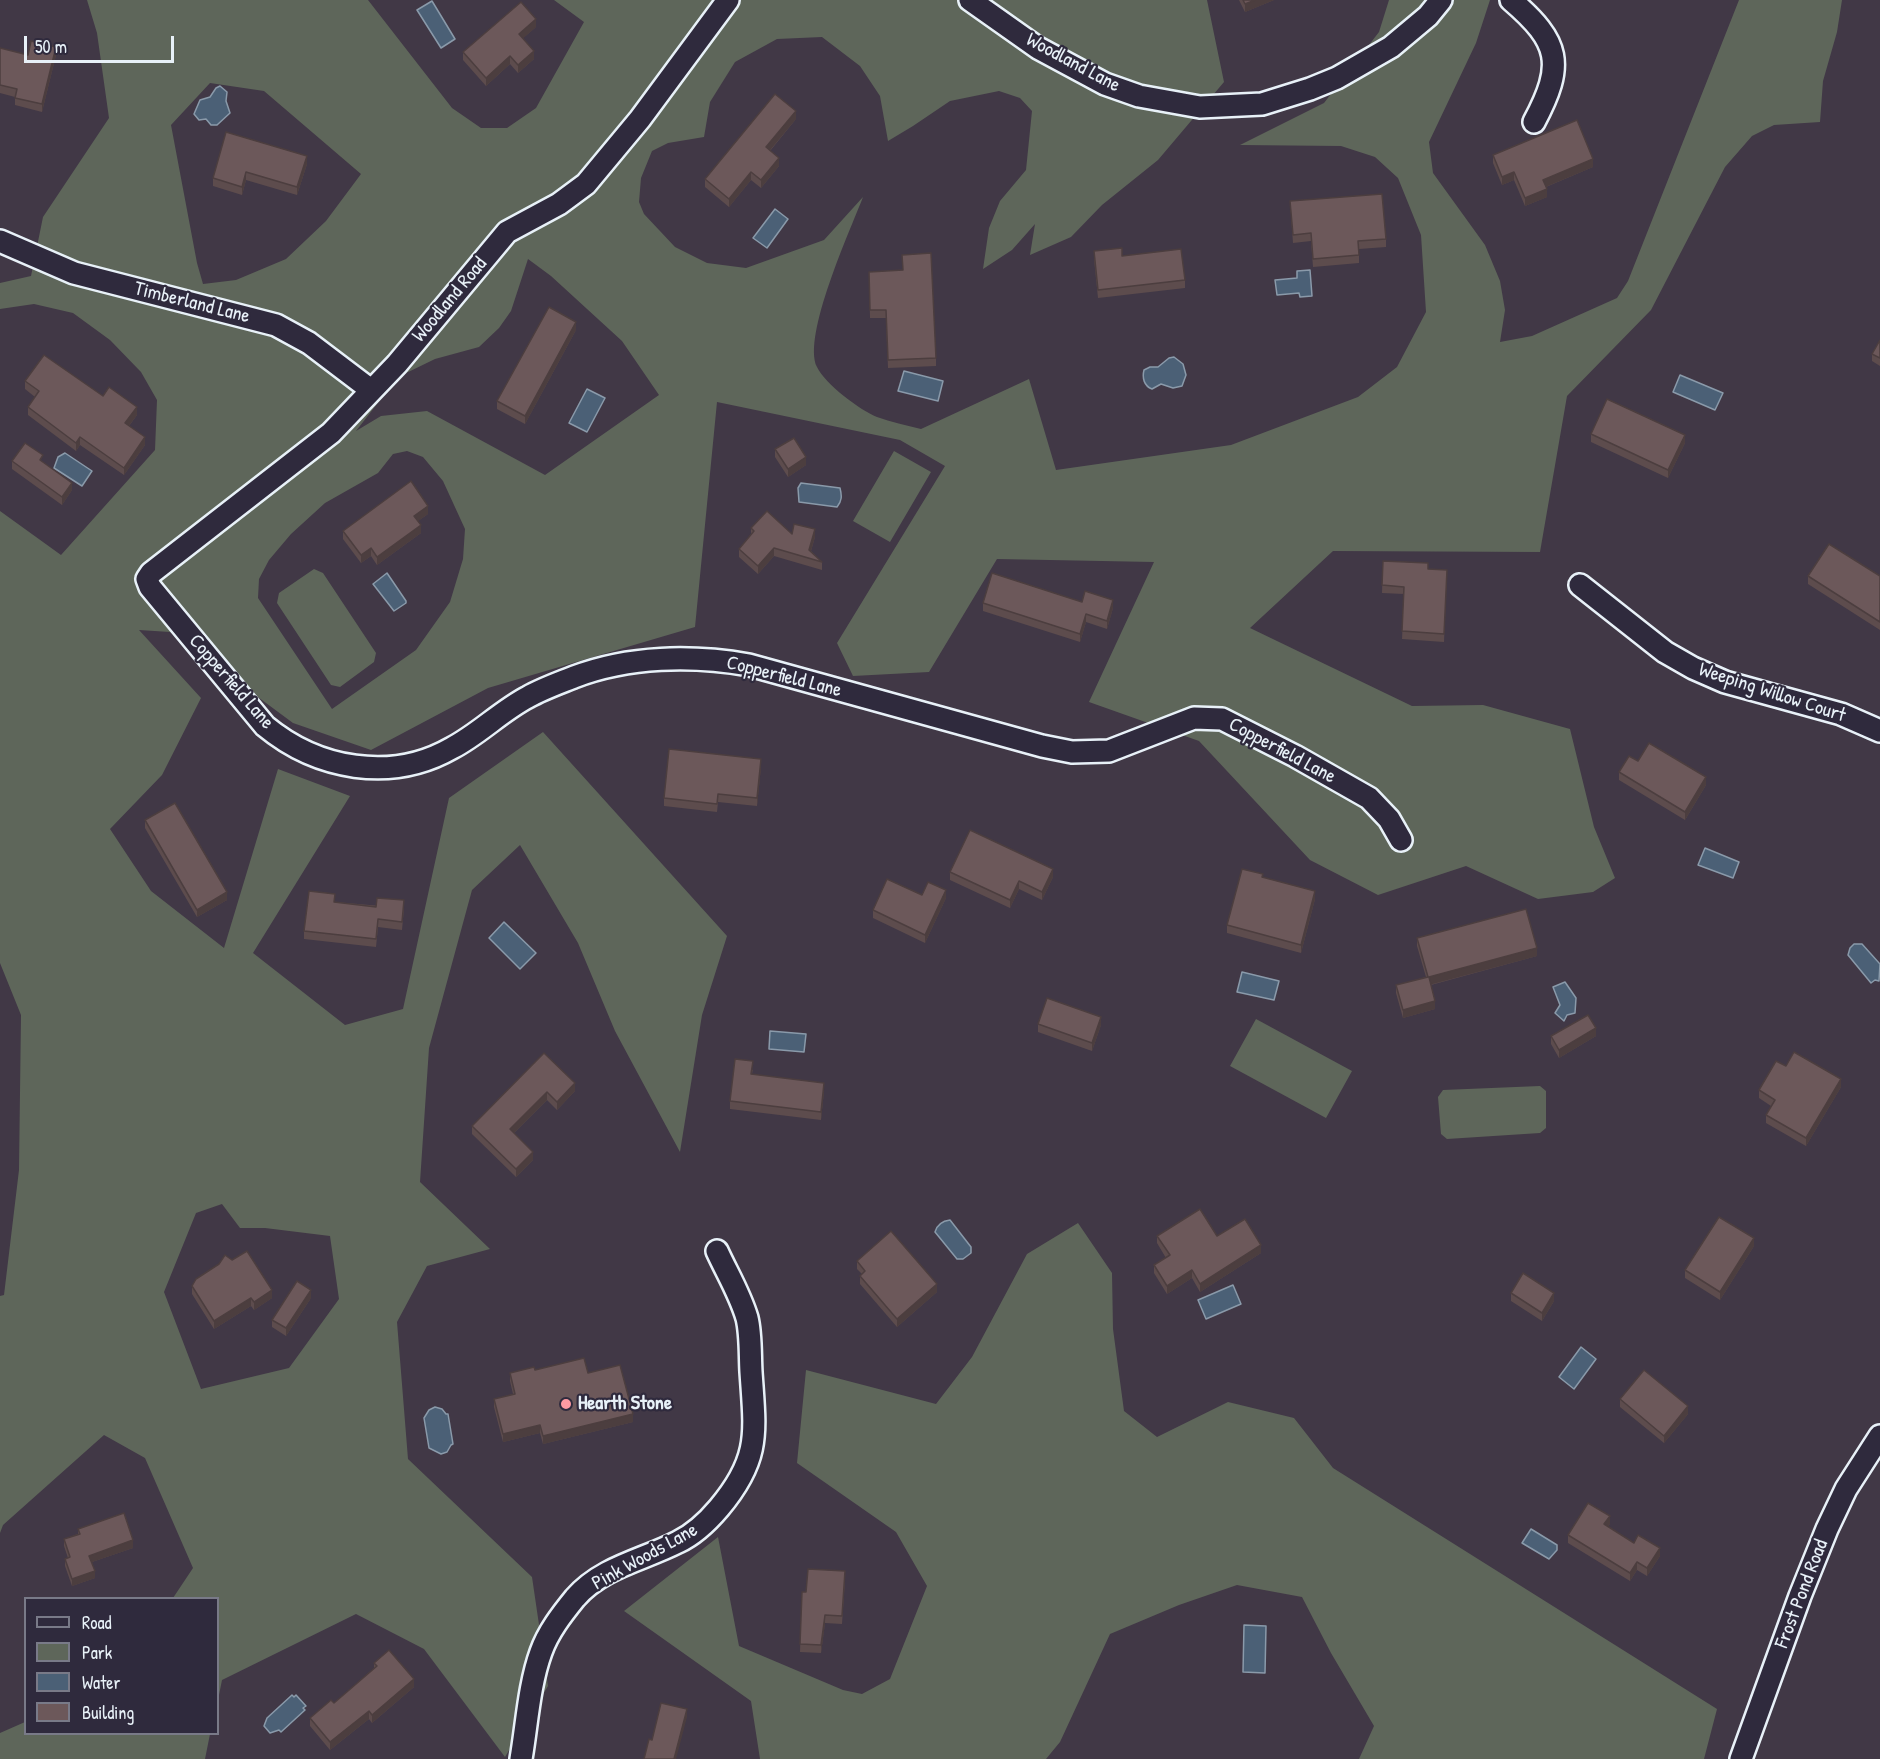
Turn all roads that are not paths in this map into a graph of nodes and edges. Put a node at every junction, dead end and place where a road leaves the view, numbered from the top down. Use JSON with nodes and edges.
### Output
{"nodes":[{"id":1,"x":728,"y":0,"type":"edge"},
{"id":2,"x":970,"y":0,"type":"edge"},
{"id":3,"x":1441,"y":0,"type":"edge"},
{"id":4,"x":1510,"y":0,"type":"edge"},
{"id":5,"x":1534,"y":122,"type":"dead end"},
{"id":6,"x":0,"y":241,"type":"edge"},
{"id":7,"x":371,"y":390,"type":"junction"},
{"id":8,"x":147,"y":579,"type":"joint"},
{"id":9,"x":1580,"y":585,"type":"dead end"},
{"id":10,"x":1880,"y":731,"type":"edge"},
{"id":11,"x":1401,"y":840,"type":"dead end"},
{"id":12,"x":717,"y":1251,"type":"dead end"},
{"id":13,"x":1880,"y":1436,"type":"edge"},
{"id":14,"x":521,"y":1759,"type":"edge"},
{"id":15,"x":1741,"y":1759,"type":"edge"}],
"edges":[{"from":1,"to":7,"type":"street","name":"Woodland Road"},
{"from":2,"to":3,"type":"street","name":"Woodland Lane"},
{"from":4,"to":5,"type":"street"},
{"from":6,"to":7,"type":"street","name":"Timberland Lane"},
{"from":7,"to":8,"type":"street","name":"Woodland Road"},
{"from":8,"to":11,"type":"street","name":"Copperfield Lane"},
{"from":9,"to":10,"type":"street","name":"Weeping Willow Court"},
{"from":12,"to":14,"type":"street","name":"Pink Woods Lane"},
{"from":13,"to":15,"type":"street","name":"Frost Pond Road"}]}
